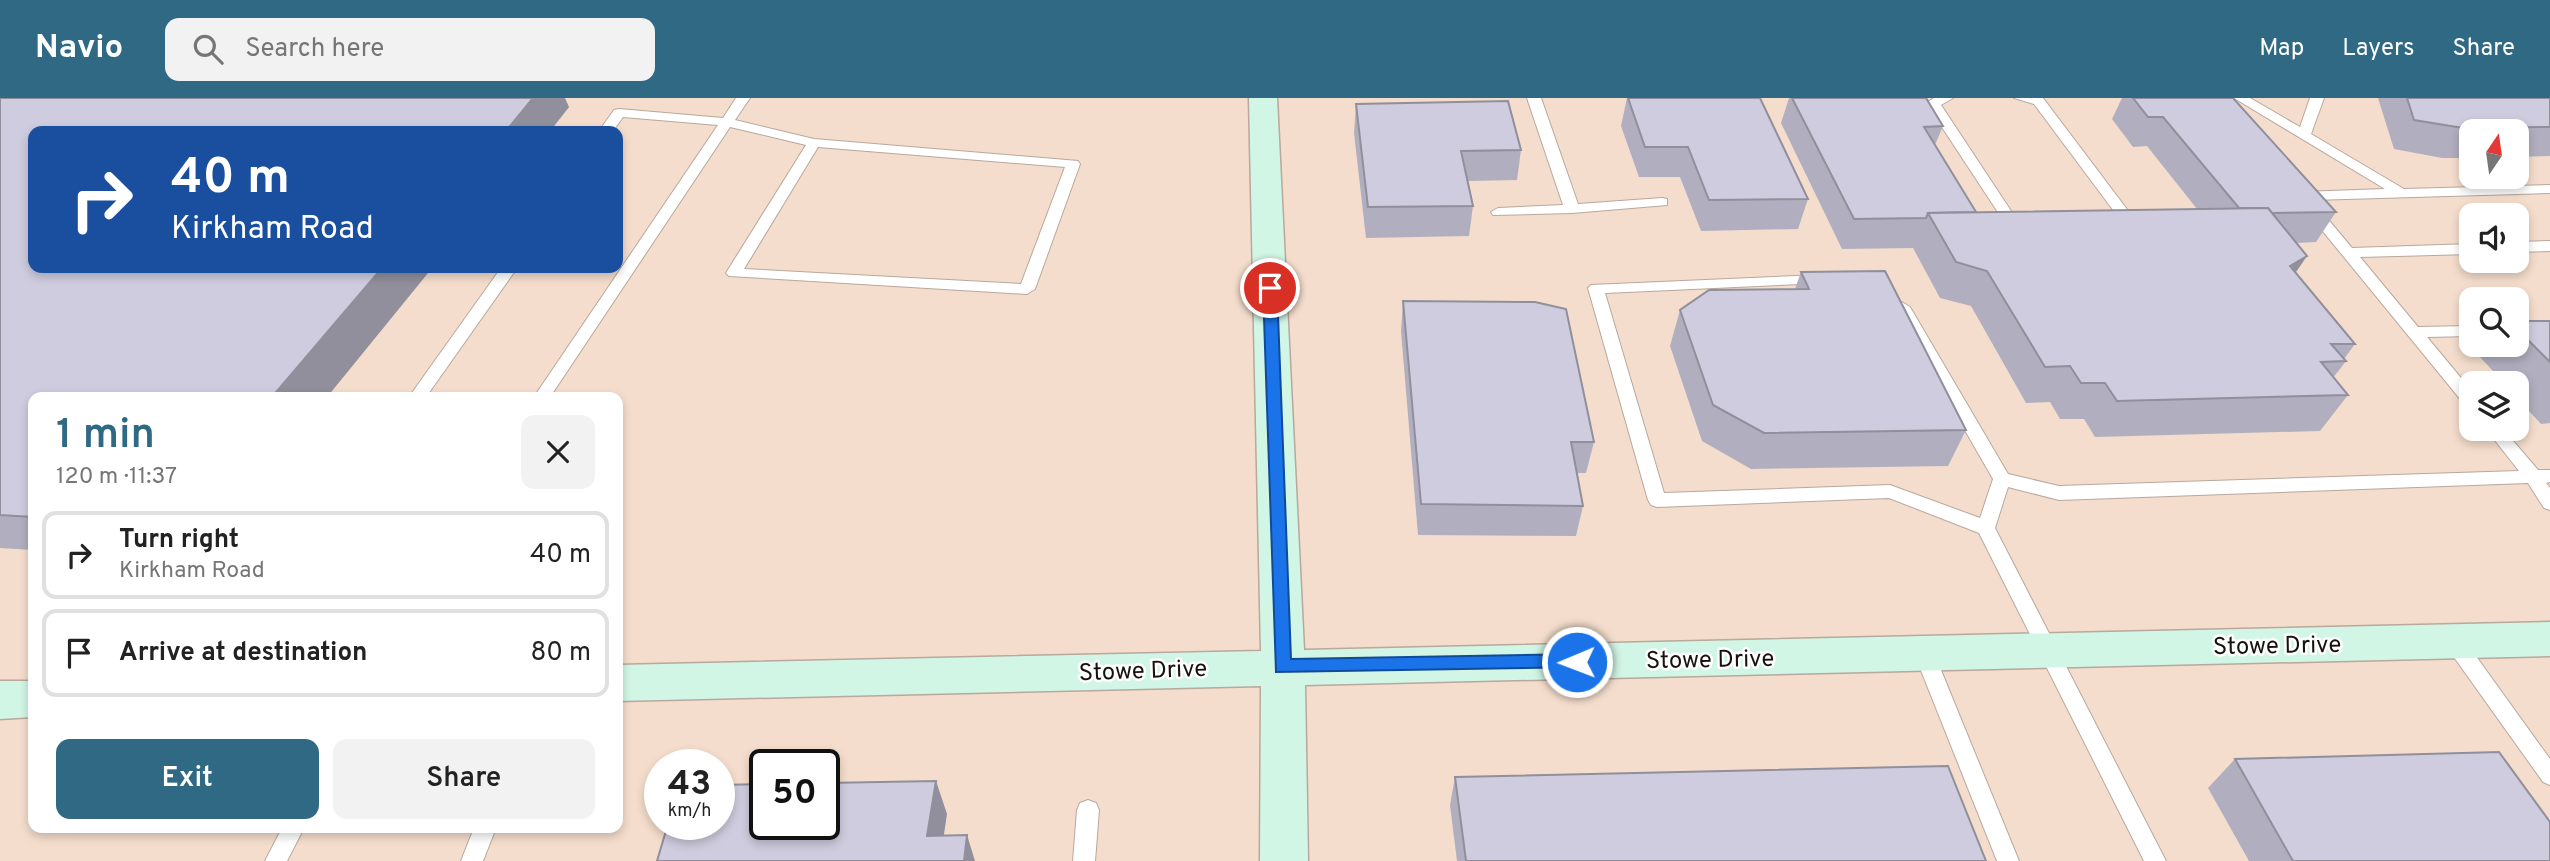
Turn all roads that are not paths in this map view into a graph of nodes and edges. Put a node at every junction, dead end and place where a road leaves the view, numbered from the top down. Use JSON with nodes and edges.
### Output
{"nodes":[{"id":1,"x":743,"y":98,"type":"edge"},
{"id":2,"x":1263,"y":98,"type":"edge"},
{"id":3,"x":1534,"y":98,"type":"edge"},
{"id":4,"x":1946,"y":98,"type":"edge"},
{"id":5,"x":2021,"y":98,"type":"edge"},
{"id":6,"x":2241,"y":98,"type":"edge"},
{"id":7,"x":2317,"y":98,"type":"edge"},
{"id":8,"x":727,"y":122,"type":"junction"},
{"id":9,"x":610,"y":126,"type":"edge"},
{"id":10,"x":2304,"y":135,"type":"junction"},
{"id":11,"x":814,"y":143,"type":"junction"},
{"id":12,"x":2550,"y":189,"type":"edge"},
{"id":13,"x":2401,"y":193,"type":"junction"},
{"id":14,"x":1662,"y":202,"type":"dead end"},
{"id":15,"x":1572,"y":209,"type":"junction"},
{"id":16,"x":1498,"y":212,"type":"dead end"},
{"id":17,"x":2124,"y":215,"type":"edge"},
{"id":18,"x":2008,"y":217,"type":"edge"},
{"id":19,"x":2550,"y":246,"type":"edge"},
{"id":20,"x":2529,"y":247,"type":"edge"},
{"id":21,"x":2459,"y":249,"type":"edge"},
{"id":22,"x":2348,"y":253,"type":"junction"},
{"id":23,"x":505,"y":273,"type":"edge"},
{"id":24,"x":1824,"y":280,"type":"edge"},
{"id":25,"x":1893,"y":292,"type":"edge"},
{"id":26,"x":2459,"y":331,"type":"edge"},
{"id":27,"x":2414,"y":332,"type":"junction"},
{"id":28,"x":2459,"y":386,"type":"edge"},
{"id":29,"x":421,"y":392,"type":"edge"},
{"id":30,"x":545,"y":392,"type":"edge"},
{"id":31,"x":2506,"y":441,"type":"edge"},
{"id":32,"x":2541,"y":476,"type":"edge"},
{"id":33,"x":2002,"y":479,"type":"junction"},
{"id":34,"x":2550,"y":503,"type":"edge"},
{"id":35,"x":1986,"y":528,"type":"junction"},
{"id":36,"x":2550,"y":639,"type":"edge"},
{"id":37,"x":2453,"y":640,"type":"junction"},
{"id":38,"x":2050,"y":650,"type":"junction"},
{"id":39,"x":1924,"y":653,"type":"junction"},
{"id":40,"x":1283,"y":666,"type":"junction"},
{"id":41,"x":623,"y":683,"type":"edge"},
{"id":42,"x":28,"y":699,"type":"edge"},
{"id":43,"x":0,"y":700,"type":"edge"},
{"id":44,"x":2550,"y":776,"type":"edge"},
{"id":45,"x":1088,"y":810,"type":"dead end"},
{"id":46,"x":290,"y":833,"type":"edge"},
{"id":47,"x":483,"y":833,"type":"edge"},
{"id":48,"x":276,"y":861,"type":"edge"},
{"id":49,"x":472,"y":861,"type":"edge"},
{"id":50,"x":1084,"y":861,"type":"edge"},
{"id":51,"x":1284,"y":861,"type":"edge"},
{"id":52,"x":2008,"y":861,"type":"edge"},
{"id":53,"x":2155,"y":861,"type":"edge"}],
"edges":[{"from":1,"to":8,"type":"lane"},
{"from":2,"to":40,"type":"main road"},
{"from":3,"to":15,"type":"lane"},
{"from":4,"to":18,"type":"lane"},
{"from":5,"to":17,"type":"lane"},
{"from":6,"to":10,"type":"lane"},
{"from":7,"to":10,"type":"lane"},
{"from":8,"to":9,"type":"lane"},
{"from":8,"to":11,"type":"lane"},
{"from":8,"to":30,"type":"lane"},
{"from":10,"to":13,"type":"lane"},
{"from":11,"to":11,"type":"lane"},
{"from":12,"to":13,"type":"lane"},
{"from":13,"to":22,"type":"lane"},
{"from":14,"to":15,"type":"lane"},
{"from":15,"to":16,"type":"lane"},
{"from":19,"to":20,"type":"lane"},
{"from":21,"to":22,"type":"lane"},
{"from":22,"to":27,"type":"lane"},
{"from":23,"to":29,"type":"lane"},
{"from":24,"to":35,"type":"lane"},
{"from":25,"to":33,"type":"lane"},
{"from":26,"to":27,"type":"lane"},
{"from":27,"to":28,"type":"lane"},
{"from":31,"to":32,"type":"lane"},
{"from":32,"to":33,"type":"lane"},
{"from":32,"to":34,"type":"lane"},
{"from":33,"to":35,"type":"lane"},
{"from":35,"to":38,"type":"lane"},
{"from":36,"to":37,"type":"main road","name":"Stowe Drive"},
{"from":37,"to":38,"type":"main road","name":"Stowe Drive"},
{"from":37,"to":44,"type":"lane"},
{"from":38,"to":39,"type":"main road","name":"Stowe Drive"},
{"from":38,"to":53,"type":"lane"},
{"from":39,"to":40,"type":"main road","name":"Stowe Drive"},
{"from":39,"to":52,"type":"lane"},
{"from":40,"to":41,"type":"main road","name":"Stowe Drive"},
{"from":40,"to":51,"type":"main road"},
{"from":42,"to":43,"type":"main road"},
{"from":45,"to":50,"type":"lane"},
{"from":46,"to":48,"type":"lane"},
{"from":47,"to":49,"type":"lane"}]}
